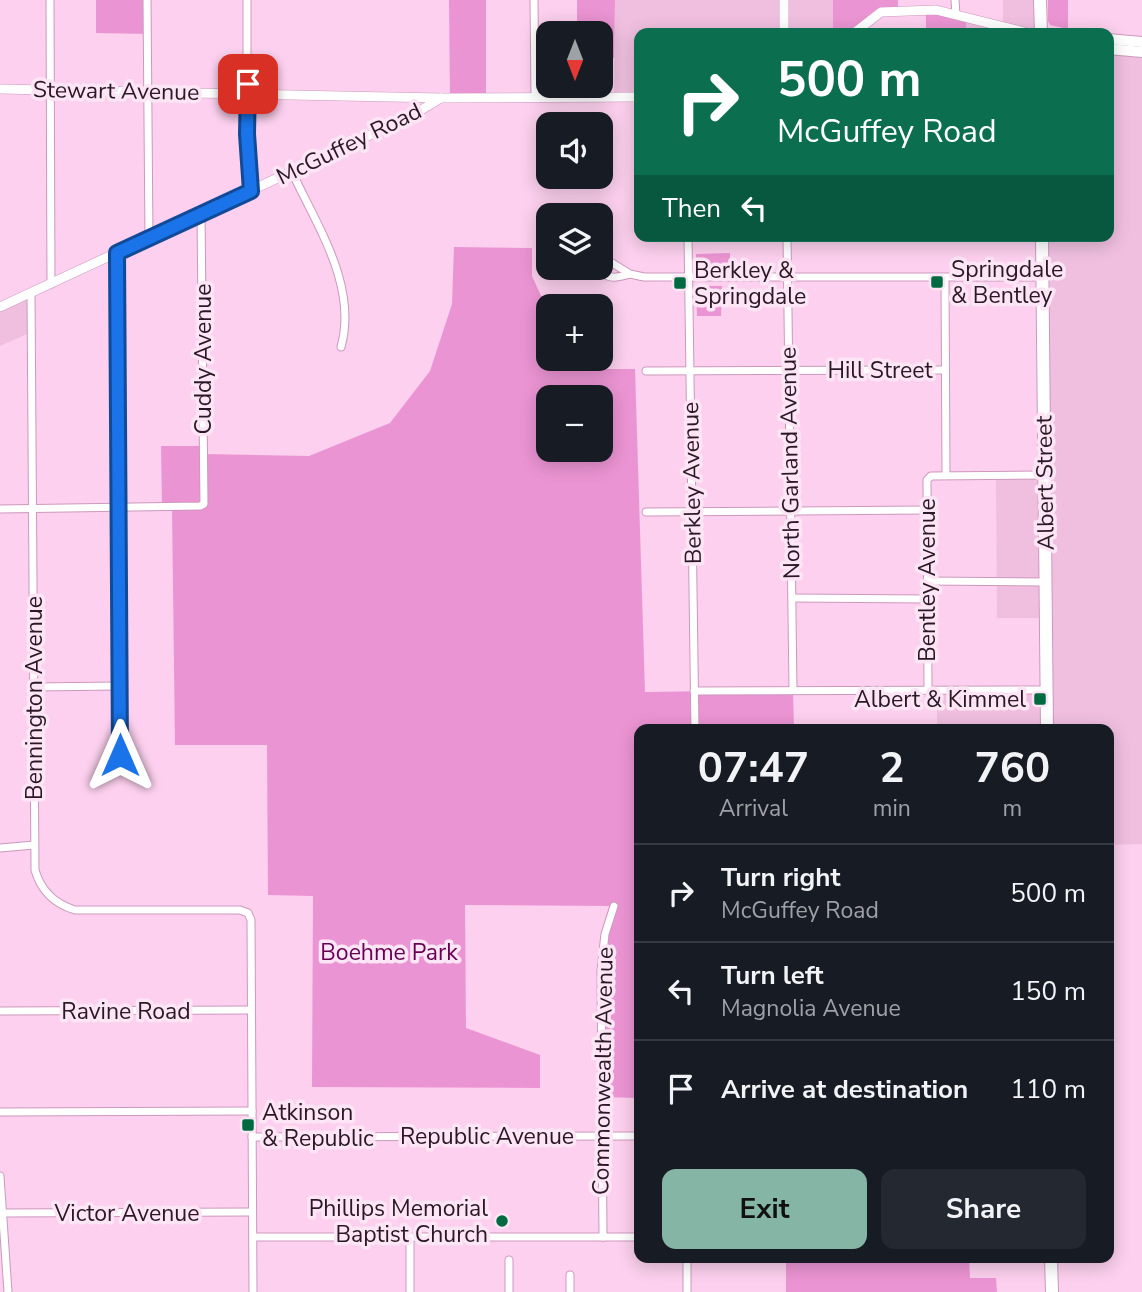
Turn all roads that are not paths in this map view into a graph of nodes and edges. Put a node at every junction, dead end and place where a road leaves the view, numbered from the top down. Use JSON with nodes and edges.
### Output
{"nodes":[{"id":1,"x":50,"y":0,"type":"edge"},
{"id":2,"x":147,"y":0,"type":"edge"},
{"id":3,"x":247,"y":0,"type":"edge"},
{"id":4,"x":534,"y":0,"type":"edge"},
{"id":5,"x":784,"y":0,"type":"edge"},
{"id":6,"x":956,"y":0,"type":"edge"},
{"id":7,"x":1040,"y":0,"type":"edge"},
{"id":8,"x":956,"y":15,"type":"junction"},
{"id":9,"x":784,"y":28,"type":"edge"},
{"id":10,"x":860,"y":28,"type":"edge"},
{"id":11,"x":1008,"y":28,"type":"edge"},
{"id":12,"x":1041,"y":28,"type":"edge"},
{"id":13,"x":1114,"y":40,"type":"edge"},
{"id":14,"x":1142,"y":42,"type":"edge"},
{"id":15,"x":1114,"y":50,"type":"edge"},
{"id":16,"x":1142,"y":52,"type":"edge"},
{"id":17,"x":0,"y":89,"type":"edge"},
{"id":18,"x":50,"y":89,"type":"junction"},
{"id":19,"x":148,"y":91,"type":"junction"},
{"id":20,"x":248,"y":93,"type":"junction"},
{"id":21,"x":441,"y":97,"type":"junction"},
{"id":22,"x":535,"y":97,"type":"junction"},
{"id":23,"x":634,"y":97,"type":"edge"},
{"id":24,"x":292,"y":172,"type":"junction"},
{"id":25,"x":251,"y":191,"type":"junction"},
{"id":26,"x":201,"y":214,"type":"junction"},
{"id":27,"x":149,"y":238,"type":"junction"},
{"id":28,"x":688,"y":242,"type":"edge"},
{"id":29,"x":787,"y":242,"type":"edge"},
{"id":30,"x":1042,"y":242,"type":"edge"},
{"id":31,"x":117,"y":253,"type":"junction"},
{"id":32,"x":630,"y":274,"type":"dead end"},
{"id":33,"x":689,"y":277,"type":"junction"},
{"id":34,"x":788,"y":277,"type":"junction"},
{"id":35,"x":1043,"y":277,"type":"junction"},
{"id":36,"x":944,"y":278,"type":"junction"},
{"id":37,"x":51,"y":284,"type":"junction"},
{"id":38,"x":31,"y":293,"type":"junction"},
{"id":39,"x":0,"y":307,"type":"edge"},
{"id":40,"x":341,"y":347,"type":"dead end"},
{"id":41,"x":690,"y":370,"type":"junction"},
{"id":42,"x":789,"y":370,"type":"junction"},
{"id":43,"x":945,"y":370,"type":"junction"},
{"id":44,"x":646,"y":371,"type":"dead end"},
{"id":45,"x":946,"y":475,"type":"junction"},
{"id":46,"x":1044,"y":475,"type":"junction"},
{"id":47,"x":118,"y":508,"type":"junction"},
{"id":48,"x":0,"y":509,"type":"edge"},
{"id":49,"x":33,"y":509,"type":"junction"},
{"id":50,"x":926,"y":510,"type":"junction"},
{"id":51,"x":791,"y":511,"type":"junction"},
{"id":52,"x":646,"y":512,"type":"dead end"},
{"id":53,"x":692,"y":512,"type":"junction"},
{"id":54,"x":927,"y":581,"type":"junction"},
{"id":55,"x":1046,"y":582,"type":"junction"},
{"id":56,"x":792,"y":598,"type":"junction"},
{"id":57,"x":927,"y":599,"type":"junction"},
{"id":58,"x":119,"y":686,"type":"junction"},
{"id":59,"x":34,"y":687,"type":"junction"},
{"id":60,"x":793,"y":690,"type":"junction"},
{"id":61,"x":928,"y":690,"type":"junction"},
{"id":62,"x":1046,"y":690,"type":"junction"},
{"id":63,"x":694,"y":691,"type":"junction"},
{"id":64,"x":695,"y":724,"type":"edge"},
{"id":65,"x":1047,"y":724,"type":"edge"},
{"id":66,"x":120,"y":755,"type":"dead end"},
{"id":67,"x":34,"y":845,"type":"junction"},
{"id":68,"x":0,"y":848,"type":"edge"},
{"id":69,"x":614,"y":906,"type":"dead end"},
{"id":70,"x":251,"y":1010,"type":"junction"},
{"id":71,"x":0,"y":1011,"type":"edge"},
{"id":72,"x":252,"y":1111,"type":"junction"},
{"id":73,"x":0,"y":1112,"type":"edge"},
{"id":74,"x":603,"y":1136,"type":"junction"},
{"id":75,"x":634,"y":1136,"type":"edge"},
{"id":76,"x":252,"y":1137,"type":"junction"},
{"id":77,"x":0,"y":1176,"type":"edge"},
{"id":78,"x":252,"y":1212,"type":"junction"},
{"id":79,"x":2,"y":1213,"type":"junction"},
{"id":80,"x":253,"y":1237,"type":"junction"},
{"id":81,"x":410,"y":1237,"type":"junction"},
{"id":82,"x":603,"y":1237,"type":"junction"},
{"id":83,"x":634,"y":1237,"type":"edge"},
{"id":84,"x":509,"y":1260,"type":"dead end"},
{"id":85,"x":687,"y":1263,"type":"edge"},
{"id":86,"x":1051,"y":1263,"type":"edge"},
{"id":87,"x":570,"y":1275,"type":"dead end"},
{"id":88,"x":8,"y":1292,"type":"edge"},
{"id":89,"x":253,"y":1292,"type":"edge"},
{"id":90,"x":410,"y":1292,"type":"edge"},
{"id":91,"x":509,"y":1292,"type":"edge"},
{"id":92,"x":570,"y":1292,"type":"edge"},
{"id":93,"x":687,"y":1292,"type":"edge"},
{"id":94,"x":1052,"y":1292,"type":"edge"}],
"edges":[{"from":1,"to":18,"type":"street"},
{"from":2,"to":19,"type":"street"},
{"from":3,"to":20,"type":"street"},
{"from":4,"to":22,"type":"street"},
{"from":5,"to":9,"type":"street"},
{"from":6,"to":8,"type":"street"},
{"from":7,"to":12,"type":"main road"},
{"from":8,"to":10,"type":"street"},
{"from":8,"to":11,"type":"street"},
{"from":13,"to":14,"type":"main road"},
{"from":15,"to":16,"type":"main road"},
{"from":17,"to":18,"type":"street","name":"Stewart Avenue"},
{"from":18,"to":19,"type":"street","name":"Stewart Avenue"},
{"from":18,"to":37,"type":"street"},
{"from":19,"to":20,"type":"street","name":"Stewart Avenue"},
{"from":19,"to":27,"type":"street"},
{"from":20,"to":21,"type":"street","name":"Stewart Avenue"},
{"from":20,"to":25,"type":"street"},
{"from":21,"to":22,"type":"street","name":"McGuffey Road"},
{"from":21,"to":24,"type":"street","name":"McGuffey Road"},
{"from":22,"to":23,"type":"street","name":"McGuffey Road"},
{"from":24,"to":25,"type":"street","name":"McGuffey Road"},
{"from":24,"to":40,"type":"street"},
{"from":25,"to":26,"type":"street","name":"McGuffey Road"},
{"from":26,"to":27,"type":"street","name":"McGuffey Road"},
{"from":26,"to":47,"type":"street","name":"Cuddy Avenue"},
{"from":27,"to":31,"type":"street","name":"McGuffey Road"},
{"from":28,"to":33,"type":"street","name":"Berkley Avenue"},
{"from":29,"to":34,"type":"street","name":"North Garland Avenue"},
{"from":30,"to":35,"type":"main road","name":"Albert Street"},
{"from":31,"to":37,"type":"street","name":"McGuffey Road"},
{"from":31,"to":47,"type":"street"},
{"from":32,"to":33,"type":"street"},
{"from":33,"to":34,"type":"street"},
{"from":33,"to":41,"type":"street","name":"Berkley Avenue"},
{"from":34,"to":36,"type":"street"},
{"from":34,"to":42,"type":"street","name":"North Garland Avenue"},
{"from":35,"to":36,"type":"street"},
{"from":35,"to":46,"type":"main road","name":"Albert Street"},
{"from":36,"to":43,"type":"street","name":"Bentley Avenue"},
{"from":37,"to":38,"type":"street","name":"McGuffey Road"},
{"from":38,"to":39,"type":"street","name":"McGuffey Road"},
{"from":38,"to":49,"type":"street","name":"Bennington Avenue"},
{"from":41,"to":42,"type":"street","name":"Hill Street"},
{"from":41,"to":44,"type":"street","name":"Hill Street"},
{"from":41,"to":53,"type":"street","name":"Berkley Avenue"},
{"from":42,"to":43,"type":"street","name":"Hill Street"},
{"from":42,"to":51,"type":"street","name":"North Garland Avenue"},
{"from":43,"to":45,"type":"street","name":"Bentley Avenue"},
{"from":45,"to":46,"type":"street"},
{"from":45,"to":50,"type":"street","name":"Bentley Avenue"},
{"from":46,"to":55,"type":"main road","name":"Albert Street"},
{"from":47,"to":49,"type":"street"},
{"from":47,"to":58,"type":"street"},
{"from":48,"to":49,"type":"street"},
{"from":49,"to":59,"type":"street","name":"Bennington Avenue"},
{"from":50,"to":51,"type":"street"},
{"from":50,"to":54,"type":"street","name":"Bentley Avenue"},
{"from":51,"to":53,"type":"street"},
{"from":51,"to":56,"type":"street","name":"North Garland Avenue"},
{"from":52,"to":53,"type":"street"},
{"from":53,"to":63,"type":"street","name":"Berkley Avenue"},
{"from":54,"to":55,"type":"street"},
{"from":54,"to":57,"type":"street","name":"Bentley Avenue"},
{"from":55,"to":62,"type":"main road","name":"Albert Street"},
{"from":56,"to":57,"type":"street"},
{"from":56,"to":60,"type":"street","name":"North Garland Avenue"},
{"from":57,"to":61,"type":"street","name":"Bentley Avenue"},
{"from":58,"to":59,"type":"street"},
{"from":58,"to":66,"type":"street"},
{"from":59,"to":67,"type":"street","name":"Bennington Avenue"},
{"from":60,"to":61,"type":"street"},
{"from":60,"to":63,"type":"street"},
{"from":61,"to":62,"type":"street"},
{"from":62,"to":65,"type":"main road","name":"Albert Street"},
{"from":63,"to":64,"type":"street","name":"Berkley Avenue"},
{"from":67,"to":68,"type":"street"},
{"from":67,"to":70,"type":"street","name":"Bennington Avenue"},
{"from":69,"to":74,"type":"street","name":"Commonwealth Avenue"},
{"from":70,"to":71,"type":"street","name":"Ravine Road"},
{"from":70,"to":72,"type":"street"},
{"from":72,"to":73,"type":"street"},
{"from":72,"to":76,"type":"street"},
{"from":74,"to":75,"type":"street","name":"Republic Avenue"},
{"from":74,"to":76,"type":"street","name":"Republic Avenue"},
{"from":74,"to":82,"type":"street","name":"Commonwealth Avenue"},
{"from":76,"to":78,"type":"street"},
{"from":77,"to":79,"type":"street"},
{"from":78,"to":79,"type":"street","name":"Victor Avenue"},
{"from":78,"to":80,"type":"street"},
{"from":79,"to":88,"type":"street"},
{"from":80,"to":81,"type":"street"},
{"from":80,"to":89,"type":"street"},
{"from":81,"to":82,"type":"street"},
{"from":81,"to":90,"type":"street"},
{"from":82,"to":83,"type":"street"},
{"from":84,"to":91,"type":"street"},
{"from":85,"to":93,"type":"street"},
{"from":86,"to":94,"type":"main road"},
{"from":87,"to":92,"type":"street"}]}
